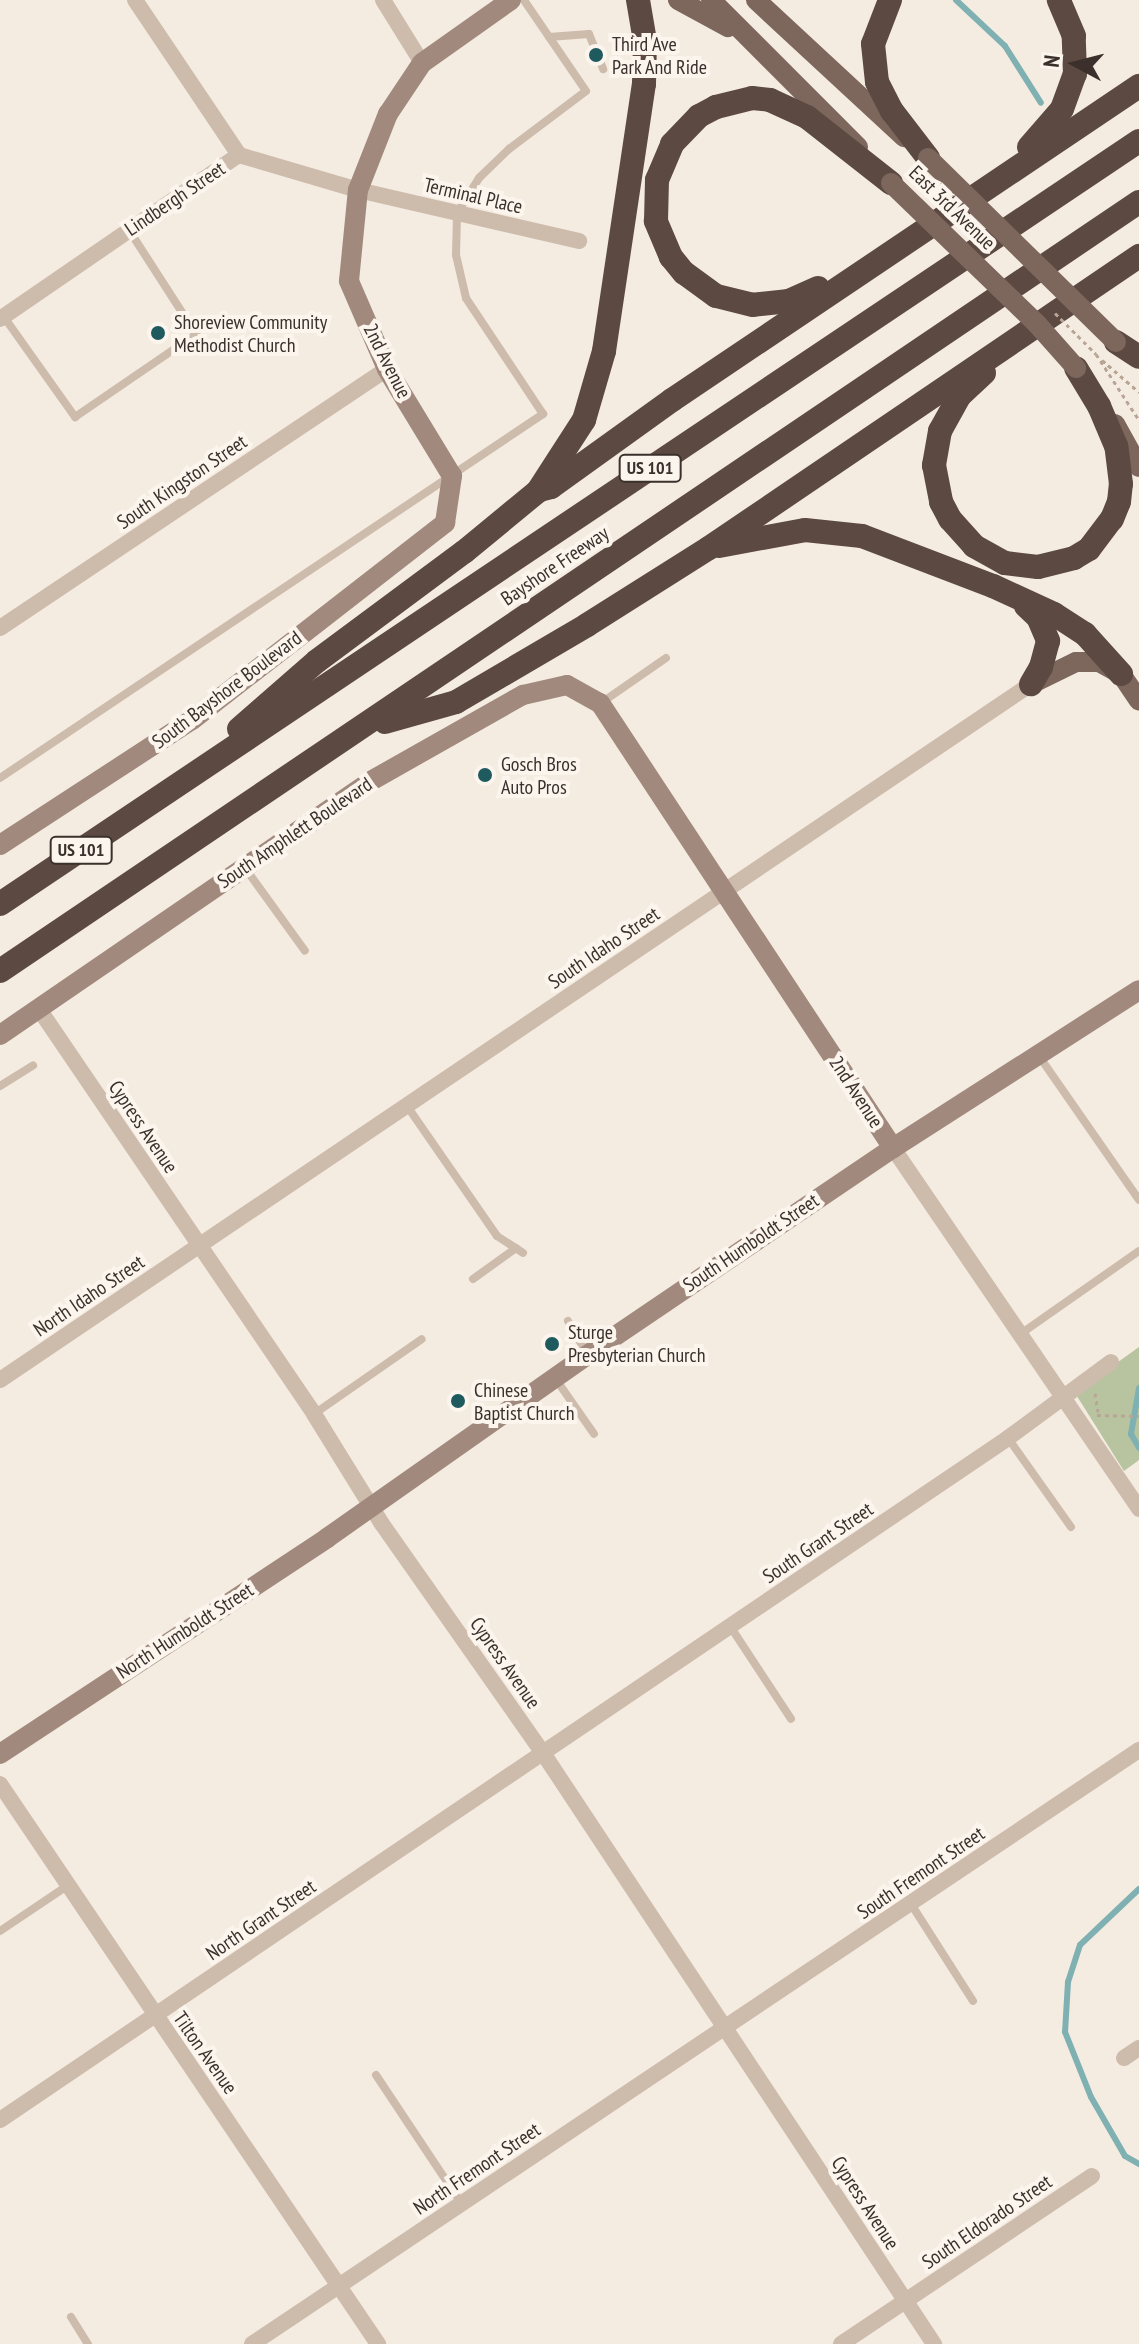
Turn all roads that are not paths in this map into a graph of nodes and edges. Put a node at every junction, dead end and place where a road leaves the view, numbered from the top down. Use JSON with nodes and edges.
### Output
{"nodes":[{"id":1,"x":135,"y":0,"type":"edge"},
{"id":2,"x":383,"y":0,"type":"edge"},
{"id":3,"x":511,"y":0,"type":"edge"},
{"id":4,"x":524,"y":0,"type":"edge"},
{"id":5,"x":638,"y":0,"type":"edge"},
{"id":6,"x":678,"y":0,"type":"edge"},
{"id":7,"x":711,"y":0,"type":"edge"},
{"id":8,"x":756,"y":0,"type":"edge"},
{"id":9,"x":890,"y":0,"type":"edge"},
{"id":10,"x":1059,"y":0,"type":"edge"},
{"id":11,"x":549,"y":37,"type":"junction"},
{"id":12,"x":752,"y":41,"type":"junction"},
{"id":13,"x":422,"y":63,"type":"junction"},
{"id":14,"x":603,"y":69,"type":"dead end"},
{"id":15,"x":1139,"y":86,"type":"edge"},
{"id":16,"x":1139,"y":141,"type":"edge"},
{"id":17,"x":239,"y":155,"type":"junction"},
{"id":18,"x":928,"y":158,"type":"junction"},
{"id":19,"x":891,"y":183,"type":"junction"},
{"id":20,"x":358,"y":190,"type":"junction"},
{"id":21,"x":1139,"y":202,"type":"edge"},
{"id":22,"x":457,"y":213,"type":"junction"},
{"id":23,"x":129,"y":230,"type":"junction"},
{"id":24,"x":920,"y":234,"type":"junction"},
{"id":25,"x":579,"y":241,"type":"dead end"},
{"id":26,"x":1139,"y":256,"type":"edge"},
{"id":27,"x":1139,"y":263,"type":"edge"},
{"id":28,"x":1077,"y":297,"type":"junction"},
{"id":29,"x":2,"y":318,"type":"edge"},
{"id":30,"x":1116,"y":342,"type":"junction"},
{"id":31,"x":1139,"y":357,"type":"edge"},
{"id":32,"x":1139,"y":364,"type":"edge"},
{"id":33,"x":1076,"y":368,"type":"junction"},
{"id":34,"x":387,"y":369,"type":"junction"},
{"id":35,"x":1139,"y":467,"type":"edge"},
{"id":36,"x":452,"y":476,"type":"junction"},
{"id":37,"x":538,"y":491,"type":"junction"},
{"id":38,"x":709,"y":548,"type":"junction"},
{"id":39,"x":993,"y":586,"type":"junction"},
{"id":40,"x":0,"y":628,"type":"edge"},
{"id":41,"x":666,"y":658,"type":"dead end"},
{"id":42,"x":1121,"y":674,"type":"junction"},
{"id":43,"x":1031,"y":684,"type":"junction"},
{"id":44,"x":567,"y":685,"type":"joint"},
{"id":45,"x":1139,"y":701,"type":"edge"},
{"id":46,"x":600,"y":703,"type":"junction"},
{"id":47,"x":364,"y":729,"type":"junction"},
{"id":48,"x":0,"y":778,"type":"edge"},
{"id":49,"x":162,"y":796,"type":"junction"},
{"id":50,"x":0,"y":845,"type":"edge"},
{"id":51,"x":245,"y":867,"type":"junction"},
{"id":52,"x":724,"y":891,"type":"junction"},
{"id":53,"x":0,"y":904,"type":"edge"},
{"id":54,"x":305,"y":951,"type":"dead end"},
{"id":55,"x":0,"y":971,"type":"edge"},
{"id":56,"x":1139,"y":990,"type":"edge"},
{"id":57,"x":39,"y":1009,"type":"junction"},
{"id":58,"x":0,"y":1035,"type":"edge"},
{"id":59,"x":1039,"y":1055,"type":"junction"},
{"id":60,"x":33,"y":1065,"type":"dead end"},
{"id":61,"x":0,"y":1086,"type":"edge"},
{"id":62,"x":407,"y":1106,"type":"junction"},
{"id":63,"x":893,"y":1148,"type":"junction"},
{"id":64,"x":1139,"y":1200,"type":"edge"},
{"id":65,"x":199,"y":1246,"type":"junction"},
{"id":66,"x":1139,"y":1251,"type":"edge"},
{"id":67,"x":473,"y":1279,"type":"dead end"},
{"id":68,"x":568,"y":1321,"type":"dead end"},
{"id":69,"x":1019,"y":1335,"type":"junction"},
{"id":70,"x":422,"y":1339,"type":"dead end"},
{"id":71,"x":588,"y":1354,"type":"junction"},
{"id":72,"x":1111,"y":1362,"type":"dead end"},
{"id":73,"x":555,"y":1377,"type":"junction"},
{"id":74,"x":0,"y":1380,"type":"edge"},
{"id":75,"x":1064,"y":1400,"type":"junction"},
{"id":76,"x":314,"y":1414,"type":"junction"},
{"id":77,"x":594,"y":1434,"type":"dead end"},
{"id":78,"x":1008,"y":1438,"type":"junction"},
{"id":79,"x":370,"y":1507,"type":"junction"},
{"id":80,"x":1139,"y":1509,"type":"edge"},
{"id":81,"x":1071,"y":1527,"type":"dead end"},
{"id":82,"x":730,"y":1626,"type":"junction"},
{"id":83,"x":791,"y":1719,"type":"dead end"},
{"id":84,"x":1139,"y":1750,"type":"edge"},
{"id":85,"x":543,"y":1753,"type":"junction"},
{"id":86,"x":0,"y":1754,"type":"edge"},
{"id":87,"x":0,"y":1784,"type":"edge"},
{"id":88,"x":67,"y":1886,"type":"junction"},
{"id":89,"x":911,"y":1904,"type":"junction"},
{"id":90,"x":0,"y":1931,"type":"edge"},
{"id":91,"x":973,"y":2001,"type":"dead end"},
{"id":92,"x":155,"y":2017,"type":"junction"},
{"id":93,"x":726,"y":2029,"type":"junction"},
{"id":94,"x":1139,"y":2048,"type":"edge"},
{"id":95,"x":1124,"y":2058,"type":"dead end"},
{"id":96,"x":376,"y":2075,"type":"dead end"},
{"id":97,"x":0,"y":2120,"type":"edge"},
{"id":98,"x":1092,"y":2176,"type":"dead end"},
{"id":99,"x":461,"y":2203,"type":"junction"},
{"id":100,"x":341,"y":2284,"type":"junction"},
{"id":101,"x":905,"y":2301,"type":"junction"},
{"id":102,"x":71,"y":2317,"type":"dead end"},
{"id":103,"x":88,"y":2344,"type":"edge"},
{"id":104,"x":252,"y":2344,"type":"edge"},
{"id":105,"x":378,"y":2344,"type":"edge"},
{"id":106,"x":841,"y":2344,"type":"edge"},
{"id":107,"x":934,"y":2344,"type":"edge"}],
"edges":[{"from":1,"to":17,"type":"street"},
{"from":2,"to":13,"type":"street"},
{"from":3,"to":13,"type":"street"},
{"from":4,"to":11,"type":"lane"},
{"from":5,"to":37,"type":"highway"},
{"from":6,"to":12,"type":"main road"},
{"from":7,"to":12,"type":"main road","name":"East 3rd Avenue"},
{"from":8,"to":18,"type":"main road","name":"East 3rd Avenue"},
{"from":9,"to":18,"type":"highway"},
{"from":10,"to":24,"type":"highway"},
{"from":11,"to":14,"type":"lane"},
{"from":11,"to":22,"type":"lane"},
{"from":12,"to":19,"type":"main road","name":"East 3rd Avenue"},
{"from":13,"to":20,"type":"street"},
{"from":15,"to":24,"type":"highway"},
{"from":16,"to":49,"type":"highway","name":"Bayshore Freeway","number":"US 101"},
{"from":17,"to":20,"type":"street","name":"Lindbergh Street"},
{"from":17,"to":23,"type":"street","name":"Lindbergh Street"},
{"from":18,"to":30,"type":"main road","name":"East 3rd Avenue","bridge":true},
{"from":19,"to":24,"type":"highway"},
{"from":19,"to":33,"type":"main road","name":"East 3rd Avenue","bridge":true},
{"from":20,"to":22,"type":"street","name":"Terminal Place"},
{"from":20,"to":34,"type":"street","name":"2nd Avenue"},
{"from":21,"to":47,"type":"highway","name":"Bayshore Freeway","number":"US 101"},
{"from":22,"to":25,"type":"street","name":"Terminal Place"},
{"from":22,"to":36,"type":"lane"},
{"from":23,"to":29,"type":"street","name":"Lindbergh Street"},
{"from":23,"to":29,"type":"lane"},
{"from":24,"to":37,"type":"highway"},
{"from":26,"to":28,"type":"highway"},
{"from":27,"to":28,"type":"highway"},
{"from":28,"to":33,"type":"highway"},
{"from":28,"to":38,"type":"highway"},
{"from":30,"to":31,"type":"highway"},
{"from":30,"to":32,"type":"main road","name":"East 3rd Avenue"},
{"from":33,"to":35,"type":"main road","name":"East 3rd Avenue"},
{"from":34,"to":36,"type":"street","name":"2nd Avenue"},
{"from":34,"to":40,"type":"street","name":"South Kingston Street"},
{"from":36,"to":48,"type":"lane"},
{"from":36,"to":50,"type":"street","name":"South Bayshore Boulevard"},
{"from":37,"to":49,"type":"highway"},
{"from":38,"to":39,"type":"highway"},
{"from":38,"to":47,"type":"highway"},
{"from":39,"to":42,"type":"highway"},
{"from":39,"to":43,"type":"highway"},
{"from":41,"to":46,"type":"lane"},
{"from":42,"to":43,"type":"main road"},
{"from":42,"to":45,"type":"main road"},
{"from":43,"to":52,"type":"street","name":"South Idaho Street"},
{"from":44,"to":46,"type":"street","name":"2nd Avenue"},
{"from":44,"to":51,"type":"street","name":"South Amphlett Boulevard"},
{"from":46,"to":52,"type":"street","name":"2nd Avenue"},
{"from":47,"to":55,"type":"highway","name":"Bayshore Freeway","number":"US 101"},
{"from":49,"to":53,"type":"highway","name":"Bayshore Freeway","number":"US 101"},
{"from":51,"to":54,"type":"lane"},
{"from":51,"to":57,"type":"street","name":"South Amphlett Boulevard"},
{"from":52,"to":62,"type":"street","name":"South Idaho Street"},
{"from":52,"to":63,"type":"street","name":"2nd Avenue"},
{"from":56,"to":59,"type":"street","name":"South Humboldt Street"},
{"from":57,"to":58,"type":"street","name":"South Amphlett Boulevard"},
{"from":57,"to":65,"type":"street","name":"Cypress Avenue"},
{"from":59,"to":63,"type":"street","name":"South Humboldt Street"},
{"from":59,"to":64,"type":"lane"},
{"from":60,"to":61,"type":"lane"},
{"from":62,"to":65,"type":"street","name":"South Idaho Street"},
{"from":62,"to":67,"type":"lane"},
{"from":63,"to":69,"type":"street","name":"2nd Avenue"},
{"from":63,"to":71,"type":"street","name":"South Humboldt Street"},
{"from":65,"to":74,"type":"street","name":"North Idaho Street"},
{"from":65,"to":76,"type":"street","name":"Cypress Avenue"},
{"from":66,"to":69,"type":"lane"},
{"from":68,"to":71,"type":"lane"},
{"from":69,"to":75,"type":"street","name":"2nd Avenue"},
{"from":70,"to":76,"type":"lane"},
{"from":71,"to":73,"type":"street","name":"South Humboldt Street"},
{"from":72,"to":75,"type":"street","name":"South Grant Street"},
{"from":73,"to":77,"type":"lane"},
{"from":73,"to":79,"type":"street","name":"South Humboldt Street"},
{"from":75,"to":78,"type":"street","name":"South Grant Street"},
{"from":75,"to":80,"type":"street","name":"2nd Avenue"},
{"from":76,"to":79,"type":"street","name":"Cypress Avenue"},
{"from":78,"to":81,"type":"lane"},
{"from":78,"to":82,"type":"street","name":"South Grant Street"},
{"from":79,"to":85,"type":"street","name":"Cypress Avenue"},
{"from":79,"to":86,"type":"street","name":"North Humboldt Street"},
{"from":82,"to":83,"type":"lane"},
{"from":82,"to":85,"type":"street","name":"South Grant Street"},
{"from":84,"to":89,"type":"street","name":"South Fremont Street"},
{"from":85,"to":92,"type":"street","name":"North Grant Street"},
{"from":85,"to":93,"type":"street","name":"Cypress Avenue"},
{"from":87,"to":88,"type":"street","name":"Tilton Avenue"},
{"from":88,"to":90,"type":"lane"},
{"from":88,"to":92,"type":"street","name":"Tilton Avenue"},
{"from":89,"to":91,"type":"lane"},
{"from":89,"to":93,"type":"street","name":"South Fremont Street"},
{"from":92,"to":97,"type":"street","name":"North Grant Street"},
{"from":92,"to":100,"type":"street","name":"Tilton Avenue"},
{"from":93,"to":99,"type":"street","name":"North Fremont Street"},
{"from":93,"to":101,"type":"street","name":"Cypress Avenue"},
{"from":94,"to":95,"type":"street"},
{"from":96,"to":99,"type":"lane"},
{"from":98,"to":101,"type":"street","name":"South Eldorado Street"},
{"from":99,"to":100,"type":"street","name":"North Fremont Street"},
{"from":100,"to":104,"type":"street","name":"North Fremont Street"},
{"from":100,"to":105,"type":"street","name":"Tilton Avenue"},
{"from":101,"to":106,"type":"street","name":"South Eldorado Street"},
{"from":101,"to":107,"type":"street","name":"Cypress Avenue"},
{"from":102,"to":103,"type":"lane"}]}
